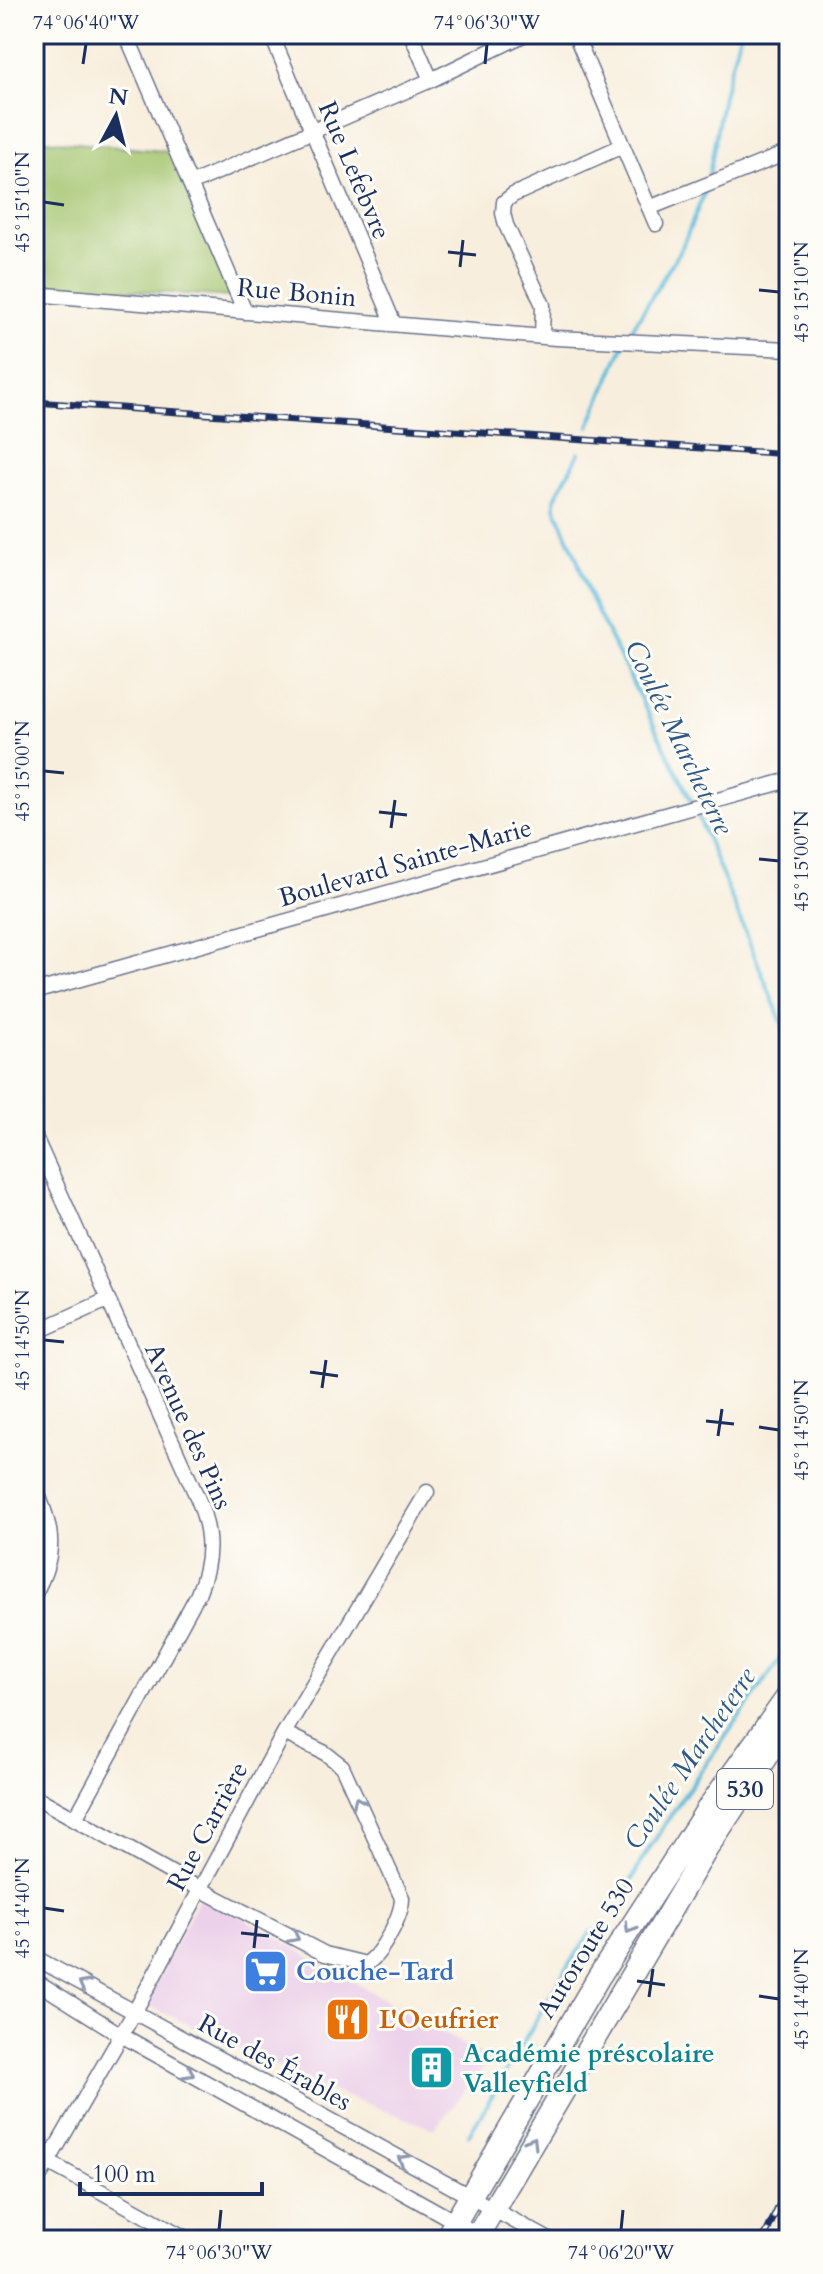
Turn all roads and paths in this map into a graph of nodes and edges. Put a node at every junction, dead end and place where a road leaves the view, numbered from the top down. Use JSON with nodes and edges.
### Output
{"nodes":[{"id":1,"x":126,"y":34,"type":"edge"},
{"id":2,"x":271,"y":34,"type":"edge"},
{"id":3,"x":411,"y":34,"type":"edge"},
{"id":4,"x":525,"y":34,"type":"edge"},
{"id":5,"x":575,"y":34,"type":"edge"},
{"id":6,"x":431,"y":80,"type":"junction"},
{"id":7,"x":312,"y":131,"type":"junction"},
{"id":8,"x":622,"y":146,"type":"junction"},
{"id":9,"x":789,"y":152,"type":"edge"},
{"id":10,"x":190,"y":184,"type":"junction"},
{"id":11,"x":649,"y":208,"type":"junction"},
{"id":12,"x":656,"y":224,"type":"dead end"},
{"id":13,"x":34,"y":294,"type":"edge"},
{"id":14,"x":245,"y":312,"type":"junction"},
{"id":15,"x":394,"y":324,"type":"junction"},
{"id":16,"x":549,"y":338,"type":"junction"},
{"id":17,"x":789,"y":349,"type":"edge"},
{"id":18,"x":789,"y":780,"type":"edge"},
{"id":19,"x":34,"y":992,"type":"edge"},
{"id":20,"x":34,"y":1135,"type":"edge"},
{"id":21,"x":107,"y":1300,"type":"junction"},
{"id":22,"x":34,"y":1333,"type":"edge"},
{"id":23,"x":34,"y":1485,"type":"edge"},
{"id":24,"x":427,"y":1492,"type":"dead end"},
{"id":25,"x":34,"y":1595,"type":"edge"},
{"id":26,"x":789,"y":1695,"type":"edge"},
{"id":27,"x":789,"y":1723,"type":"edge"},
{"id":28,"x":284,"y":1733,"type":"junction"},
{"id":29,"x":34,"y":1796,"type":"edge"},
{"id":30,"x":75,"y":1819,"type":"junction"},
{"id":31,"x":200,"y":1889,"type":"junction"},
{"id":32,"x":34,"y":1957,"type":"edge"},
{"id":33,"x":34,"y":1980,"type":"edge"},
{"id":34,"x":134,"y":2013,"type":"junction"},
{"id":35,"x":121,"y":2035,"type":"junction"},
{"id":36,"x":48,"y":2162,"type":"junction"},
{"id":37,"x":34,"y":2186,"type":"edge"},
{"id":38,"x":471,"y":2197,"type":"junction"},
{"id":39,"x":493,"y":2209,"type":"junction"},
{"id":40,"x":450,"y":2230,"type":"edge"},
{"id":41,"x":481,"y":2238,"type":"edge"},
{"id":42,"x":189,"y":2240,"type":"edge"},
{"id":43,"x":549,"y":2240,"type":"edge"}],
"edges":[{"from":1,"to":10,"type":"street"},
{"from":2,"to":7,"type":"street","name":"Rue Lefebvre"},
{"from":3,"to":6,"type":"street"},
{"from":4,"to":6,"type":"street"},
{"from":5,"to":8,"type":"street"},
{"from":6,"to":7,"type":"street"},
{"from":7,"to":10,"type":"street"},
{"from":7,"to":15,"type":"street","name":"Rue Lefebvre"},
{"from":8,"to":11,"type":"street"},
{"from":8,"to":16,"type":"street"},
{"from":9,"to":11,"type":"street"},
{"from":10,"to":14,"type":"street"},
{"from":11,"to":12,"type":"street"},
{"from":13,"to":14,"type":"street","name":"Rue Bonin"},
{"from":14,"to":15,"type":"street","name":"Rue Bonin"},
{"from":15,"to":16,"type":"street","name":"Rue Bonin"},
{"from":16,"to":17,"type":"street","name":"Rue Bonin"},
{"from":18,"to":19,"type":"street","name":"Boulevard Sainte-Marie"},
{"from":20,"to":21,"type":"street","name":"Avenue des Pins"},
{"from":21,"to":22,"type":"street"},
{"from":21,"to":30,"type":"street","name":"Avenue des Pins"},
{"from":23,"to":25,"type":"street"},
{"from":24,"to":28,"type":"street","name":"Rue Carrière"},
{"from":26,"to":38,"type":"highway","name":"Autoroute 530","number":"530","one_way":true},
{"from":39,"to":27,"type":"highway","name":"Autoroute 530","number":"530","one_way":true},
{"from":28,"to":31,"type":"street","name":"Rue Carrière"},
{"from":31,"to":28,"type":"street","one_way":true},
{"from":29,"to":30,"type":"street"},
{"from":30,"to":31,"type":"street"},
{"from":31,"to":34,"type":"street","name":"Rue Carrière"},
{"from":34,"to":32,"type":"street","name":"Rue des Érables","one_way":true},
{"from":33,"to":35,"type":"street","name":"Rue des Érables"},
{"from":34,"to":35,"type":"street","name":"Rue Carrière"},
{"from":38,"to":34,"type":"street","name":"Rue des Érables","one_way":true},
{"from":35,"to":36,"type":"street","name":"Rue Carrière"},
{"from":35,"to":40,"type":"street","name":"Rue des Érables","one_way":true},
{"from":36,"to":37,"type":"street","name":"Rue Carrière"},
{"from":36,"to":42,"type":"street"},
{"from":38,"to":39,"type":"street","name":"Rue des Érables"},
{"from":38,"to":40,"type":"highway","name":"Autoroute 530","number":"530"},
{"from":39,"to":41,"type":"highway","name":"Autoroute 530","number":"530"},
{"from":39,"to":43,"type":"street","name":"Rue des Érables"},
{"from":40,"to":41,"type":"street","name":"Rue des Érables"}]}
